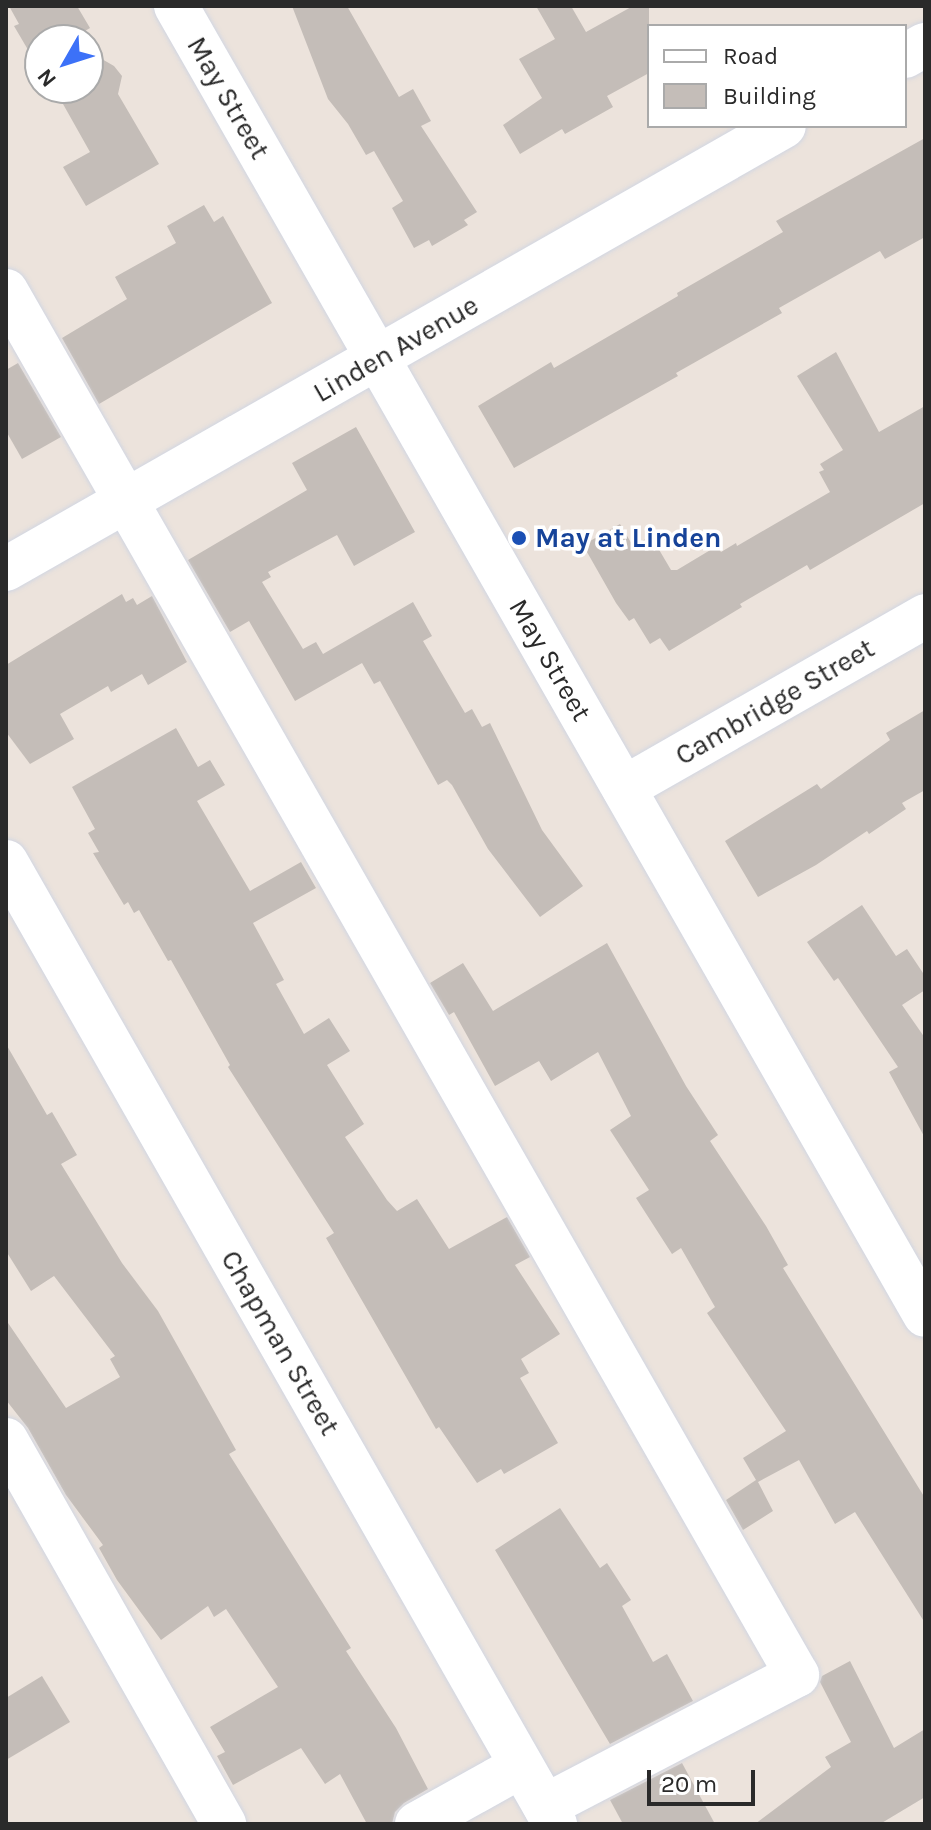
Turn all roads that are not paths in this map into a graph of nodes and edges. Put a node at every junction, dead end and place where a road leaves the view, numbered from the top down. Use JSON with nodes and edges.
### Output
{"nodes":[{"id":1,"x":176,"y":6,"type":"edge"},
{"id":2,"x":925,"y":45,"type":"edge"},
{"id":3,"x":907,"y":55,"type":"edge"},
{"id":4,"x":781,"y":128,"type":"edge"},
{"id":5,"x":6,"y":291,"type":"edge"},
{"id":6,"x":377,"y":360,"type":"junction"},
{"id":7,"x":127,"y":502,"type":"junction"},
{"id":8,"x":6,"y":569,"type":"edge"},
{"id":9,"x":925,"y":616,"type":"edge"},
{"id":10,"x":624,"y":788,"type":"junction"},
{"id":11,"x":6,"y":862,"type":"edge"},
{"id":12,"x":925,"y":1315,"type":"edge"},
{"id":13,"x":6,"y":1440,"type":"edge"},
{"id":14,"x":521,"y":1766,"type":"junction"},
{"id":15,"x":550,"y":1815,"type":"edge"},
{"id":16,"x":224,"y":1824,"type":"edge"},
{"id":17,"x":417,"y":1824,"type":"edge"}],
"edges":[{"from":1,"to":6,"type":"street","name":"May Street"},
{"from":2,"to":3,"type":"street"},
{"from":4,"to":6,"type":"street","name":"Linden Avenue"},
{"from":5,"to":7,"type":"street"},
{"from":6,"to":7,"type":"street","name":"Linden Avenue"},
{"from":6,"to":10,"type":"street","name":"May Street"},
{"from":7,"to":8,"type":"street","name":"Linden Avenue"},
{"from":7,"to":15,"type":"street"},
{"from":9,"to":10,"type":"street","name":"Cambridge Street"},
{"from":10,"to":12,"type":"street","name":"May Street"},
{"from":11,"to":14,"type":"street","name":"Chapman Street"},
{"from":13,"to":16,"type":"street"},
{"from":14,"to":15,"type":"street","name":"Chapman Street"},
{"from":14,"to":17,"type":"street"}]}
